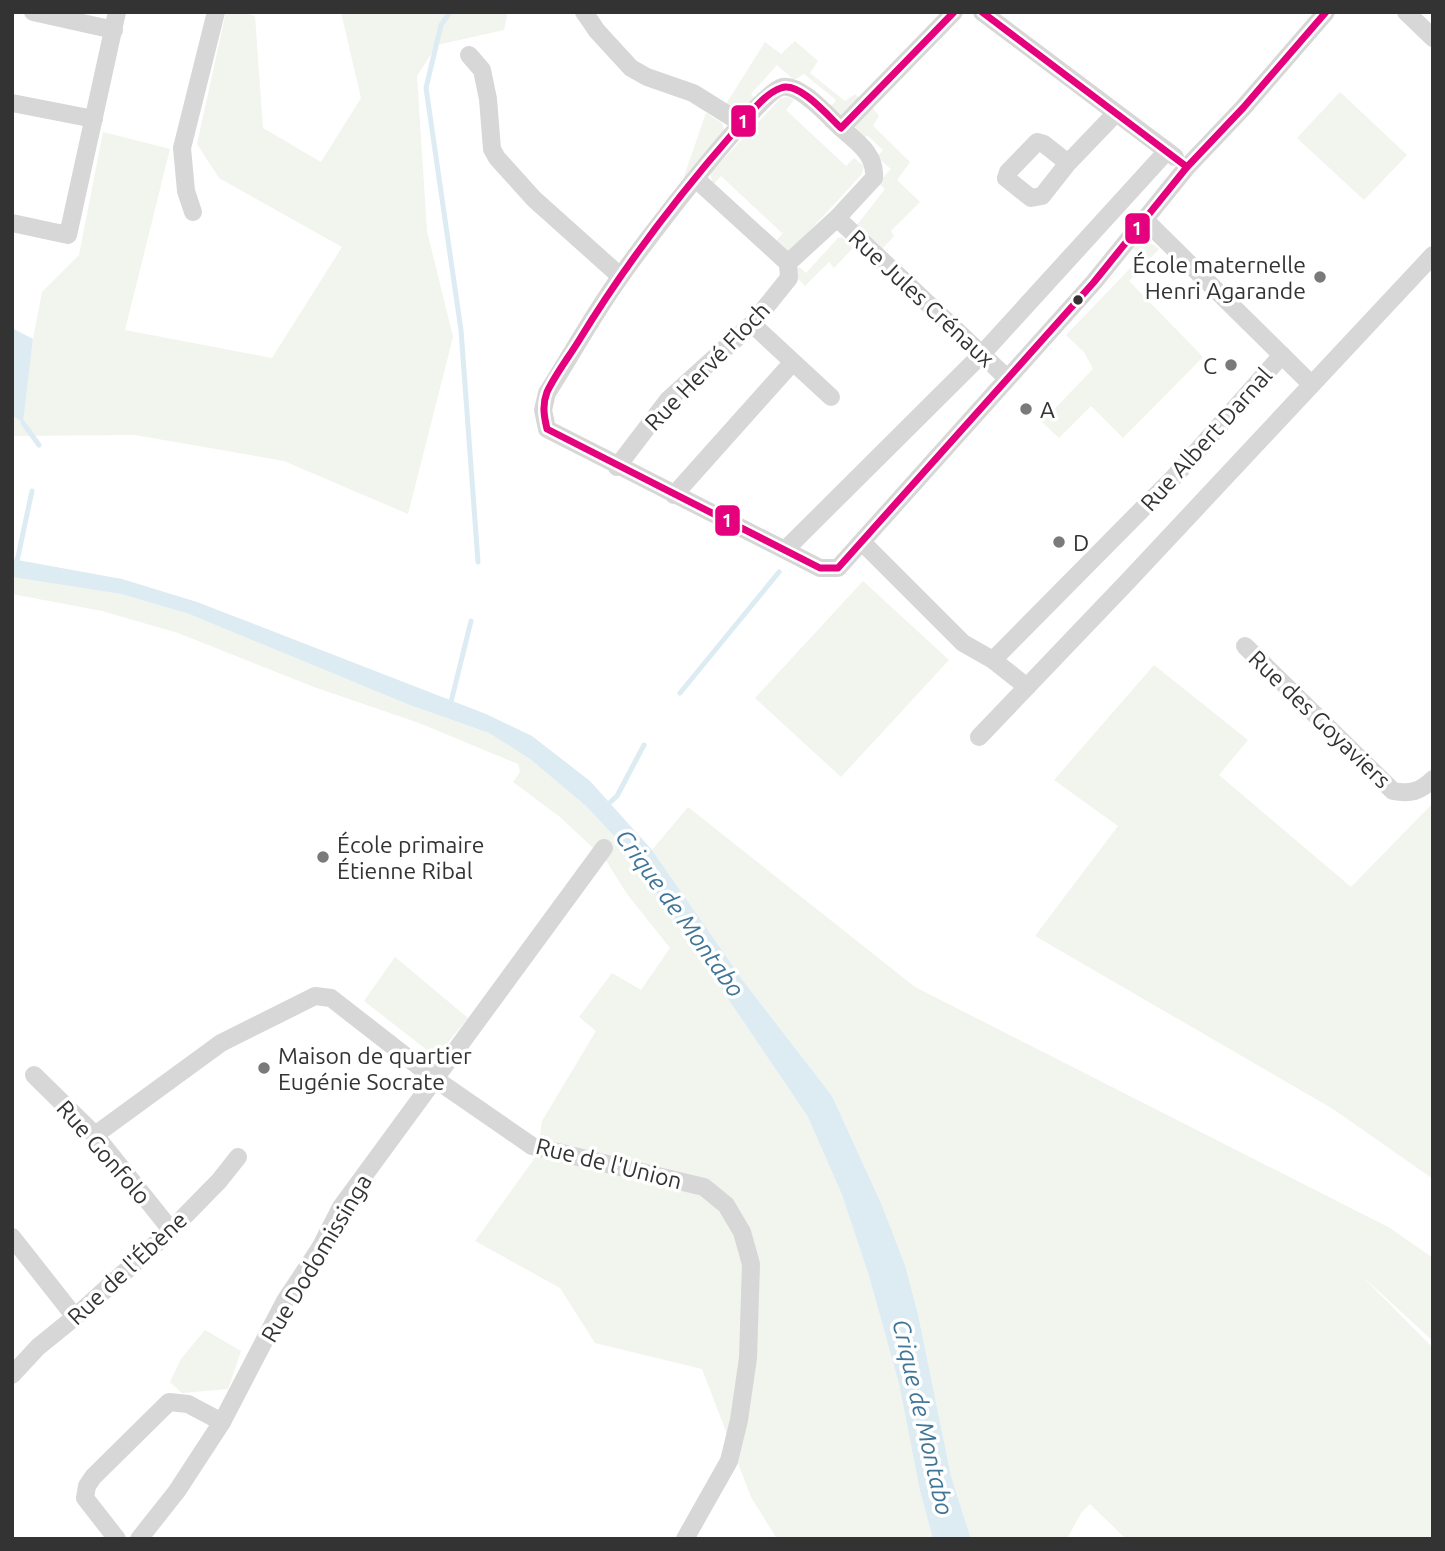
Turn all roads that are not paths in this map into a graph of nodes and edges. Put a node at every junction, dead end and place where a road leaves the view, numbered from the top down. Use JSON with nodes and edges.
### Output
{"nodes":[{"id":1,"x":33,"y":12,"type":"edge"},
{"id":2,"x":216,"y":12,"type":"edge"},
{"id":3,"x":584,"y":12,"type":"edge"},
{"id":4,"x":954,"y":12,"type":"edge"},
{"id":5,"x":982,"y":12,"type":"edge"},
{"id":6,"x":1326,"y":12,"type":"edge"},
{"id":7,"x":1406,"y":12,"type":"edge"},
{"id":8,"x":116,"y":21,"type":"edge"},
{"id":9,"x":1433,"y":38,"type":"edge"},
{"id":10,"x":469,"y":55,"type":"dead end"},
{"id":11,"x":12,"y":103,"type":"edge"},
{"id":12,"x":1116,"y":113,"type":"junction"},
{"id":13,"x":94,"y":120,"type":"junction"},
{"id":14,"x":741,"y":123,"type":"junction"},
{"id":15,"x":841,"y":128,"type":"junction"},
{"id":16,"x":1167,"y":151,"type":"junction"},
{"id":17,"x":1068,"y":163,"type":"dead end"},
{"id":18,"x":1187,"y":167,"type":"junction"},
{"id":19,"x":696,"y":178,"type":"junction"},
{"id":20,"x":193,"y":212,"type":"dead end"},
{"id":21,"x":837,"y":218,"type":"junction"},
{"id":22,"x":1144,"y":219,"type":"junction"},
{"id":23,"x":12,"y":223,"type":"edge"},
{"id":24,"x":1433,"y":255,"type":"edge"},
{"id":25,"x":788,"y":263,"type":"junction"},
{"id":26,"x":620,"y":276,"type":"junction"},
{"id":27,"x":751,"y":324,"type":"junction"},
{"id":28,"x":982,"y":354,"type":"junction"},
{"id":29,"x":1282,"y":355,"type":"junction"},
{"id":30,"x":792,"y":363,"type":"junction"},
{"id":31,"x":1007,"y":378,"type":"junction"},
{"id":32,"x":1311,"y":384,"type":"junction"},
{"id":33,"x":831,"y":397,"type":"dead end"},
{"id":34,"x":617,"y":467,"type":"junction"},
{"id":35,"x":674,"y":495,"type":"junction"},
{"id":36,"x":862,"y":542,"type":"junction"},
{"id":37,"x":786,"y":549,"type":"junction"},
{"id":38,"x":1245,"y":646,"type":"dead end"},
{"id":39,"x":993,"y":660,"type":"junction"},
{"id":40,"x":1027,"y":687,"type":"junction"},
{"id":41,"x":979,"y":737,"type":"dead end"},
{"id":42,"x":1433,"y":779,"type":"edge"},
{"id":43,"x":604,"y":848,"type":"dead end"},
{"id":44,"x":34,"y":1075,"type":"dead end"},
{"id":45,"x":435,"y":1079,"type":"junction"},
{"id":46,"x":95,"y":1135,"type":"junction"},
{"id":47,"x":238,"y":1157,"type":"dead end"},
{"id":48,"x":171,"y":1230,"type":"junction"},
{"id":49,"x":12,"y":1237,"type":"edge"},
{"id":50,"x":75,"y":1317,"type":"junction"},
{"id":51,"x":12,"y":1375,"type":"edge"},
{"id":52,"x":222,"y":1422,"type":"junction"},
{"id":53,"x":117,"y":1539,"type":"edge"},
{"id":54,"x":139,"y":1539,"type":"edge"},
{"id":55,"x":685,"y":1539,"type":"edge"}],
"edges":[{"from":1,"to":8,"type":"street"},
{"from":2,"to":20,"type":"street"},
{"from":3,"to":14,"type":"street"},
{"from":4,"to":15,"type":"street"},
{"from":5,"to":12,"type":"street"},
{"from":6,"to":18,"type":"street"},
{"from":7,"to":9,"type":"street"},
{"from":8,"to":13,"type":"street"},
{"from":10,"to":26,"type":"street"},
{"from":11,"to":13,"type":"street"},
{"from":12,"to":16,"type":"street"},
{"from":12,"to":17,"type":"street"},
{"from":13,"to":23,"type":"street"},
{"from":14,"to":15,"type":"street"},
{"from":14,"to":19,"type":"street"},
{"from":15,"to":21,"type":"street"},
{"from":16,"to":18,"type":"street"},
{"from":16,"to":28,"type":"street"},
{"from":18,"to":22,"type":"street"},
{"from":19,"to":25,"type":"street"},
{"from":19,"to":26,"type":"street"},
{"from":21,"to":25,"type":"street"},
{"from":21,"to":28,"type":"street","name":"Rue Jules Crénaux"},
{"from":22,"to":29,"type":"street","name":"Rue Albert Darnal"},
{"from":22,"to":31,"type":"street"},
{"from":24,"to":32,"type":"street","name":"Rue Albert Darnal"},
{"from":25,"to":27,"type":"street","name":"Rue Hervé Floch"},
{"from":26,"to":34,"type":"street"},
{"from":27,"to":30,"type":"street"},
{"from":27,"to":34,"type":"street","name":"Rue Hervé Floch"},
{"from":28,"to":31,"type":"street","name":"Rue Jules Crénaux"},
{"from":28,"to":37,"type":"street"},
{"from":29,"to":32,"type":"street"},
{"from":29,"to":39,"type":"street","name":"Rue Albert Darnal"},
{"from":30,"to":33,"type":"street"},
{"from":30,"to":35,"type":"street"},
{"from":31,"to":36,"type":"street"},
{"from":32,"to":40,"type":"street","name":"Rue Albert Darnal"},
{"from":34,"to":35,"type":"street"},
{"from":35,"to":37,"type":"street"},
{"from":36,"to":37,"type":"street"},
{"from":36,"to":39,"type":"street"},
{"from":38,"to":42,"type":"street","name":"Rue des Goyaviers"},
{"from":39,"to":40,"type":"street"},
{"from":40,"to":41,"type":"street","name":"Rue Albert Darnal"},
{"from":43,"to":45,"type":"street","name":"Rue Dodomissinga"},
{"from":44,"to":46,"type":"street","name":"Rue Gonfolo"},
{"from":45,"to":46,"type":"street","name":"Rue de l'Union"},
{"from":45,"to":52,"type":"street","name":"Rue Dodomissinga"},
{"from":45,"to":55,"type":"street","name":"Rue de l'Union"},
{"from":46,"to":48,"type":"street","name":"Rue Gonfolo"},
{"from":47,"to":48,"type":"street","name":"Rue de l'Ébène"},
{"from":48,"to":50,"type":"street","name":"Rue de l'Ébène"},
{"from":49,"to":50,"type":"street"},
{"from":50,"to":51,"type":"street","name":"Rue de l'Ébène"},
{"from":52,"to":53,"type":"street"},
{"from":52,"to":54,"type":"street","name":"Rue Dodomissinga"}]}
